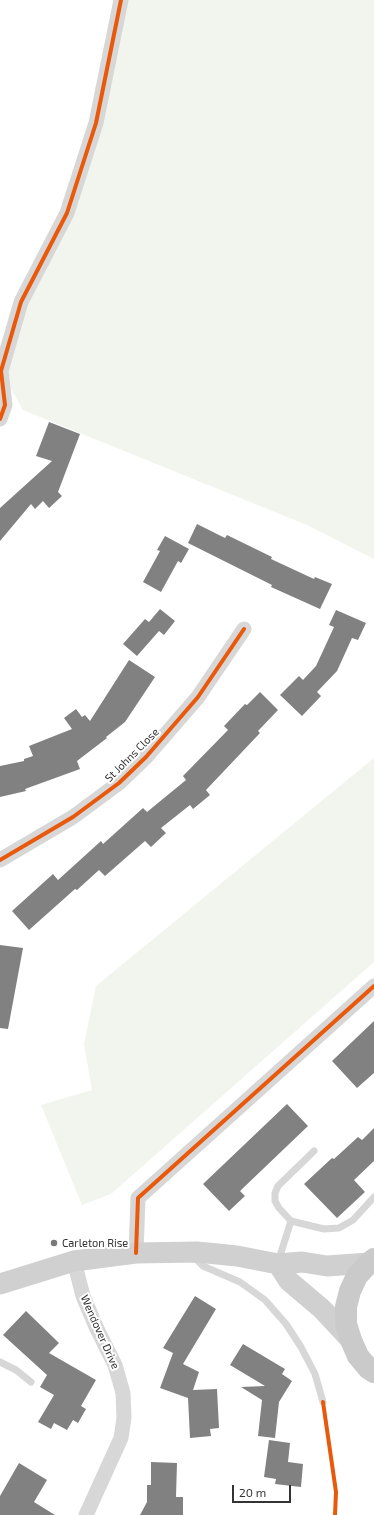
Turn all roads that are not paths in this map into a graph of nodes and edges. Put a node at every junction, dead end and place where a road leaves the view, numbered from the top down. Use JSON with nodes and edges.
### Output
{"nodes":[{"id":1,"x":121,"y":0,"type":"edge"},
{"id":2,"x":0,"y":388,"type":"edge"},
{"id":3,"x":2,"y":412,"type":"edge"},
{"id":4,"x":244,"y":629,"type":"dead end"},
{"id":5,"x":0,"y":860,"type":"edge"},
{"id":6,"x":374,"y":986,"type":"edge"},
{"id":7,"x":314,"y":1151,"type":"dead end"},
{"id":8,"x":374,"y":1197,"type":"edge"},
{"id":9,"x":291,"y":1221,"type":"junction"},
{"id":10,"x":136,"y":1252,"type":"junction"},
{"id":11,"x":197,"y":1252,"type":"junction"},
{"id":12,"x":74,"y":1261,"type":"junction"},
{"id":13,"x":371,"y":1261,"type":"edge"},
{"id":14,"x":278,"y":1264,"type":"junction"},
{"id":15,"x":0,"y":1284,"type":"edge"},
{"id":16,"x":351,"y":1340,"type":"junction"},
{"id":17,"x":0,"y":1362,"type":"edge"},
{"id":18,"x":372,"y":1375,"type":"edge"},
{"id":19,"x":31,"y":1382,"type":"dead end"},
{"id":20,"x":324,"y":1402,"type":"dead end"},
{"id":21,"x":86,"y":1515,"type":"edge"}],
"edges":[{"from":1,"to":3,"type":"street"},
{"from":2,"to":3,"type":"lane"},
{"from":4,"to":5,"type":"street","name":"St Johns Close"},
{"from":6,"to":10,"type":"street"},
{"from":7,"to":9,"type":"lane"},
{"from":8,"to":9,"type":"lane"},
{"from":9,"to":14,"type":"lane"},
{"from":10,"to":11,"type":"main road"},
{"from":10,"to":12,"type":"main road"},
{"from":11,"to":14,"type":"main road"},
{"from":11,"to":20,"type":"lane"},
{"from":12,"to":15,"type":"main road"},
{"from":12,"to":21,"type":"street","name":"Wendover Drive"},
{"from":13,"to":14,"type":"main road"},
{"from":13,"to":16,"type":"main road"},
{"from":14,"to":16,"type":"main road"},
{"from":16,"to":18,"type":"main road"},
{"from":17,"to":19,"type":"lane"}]}
